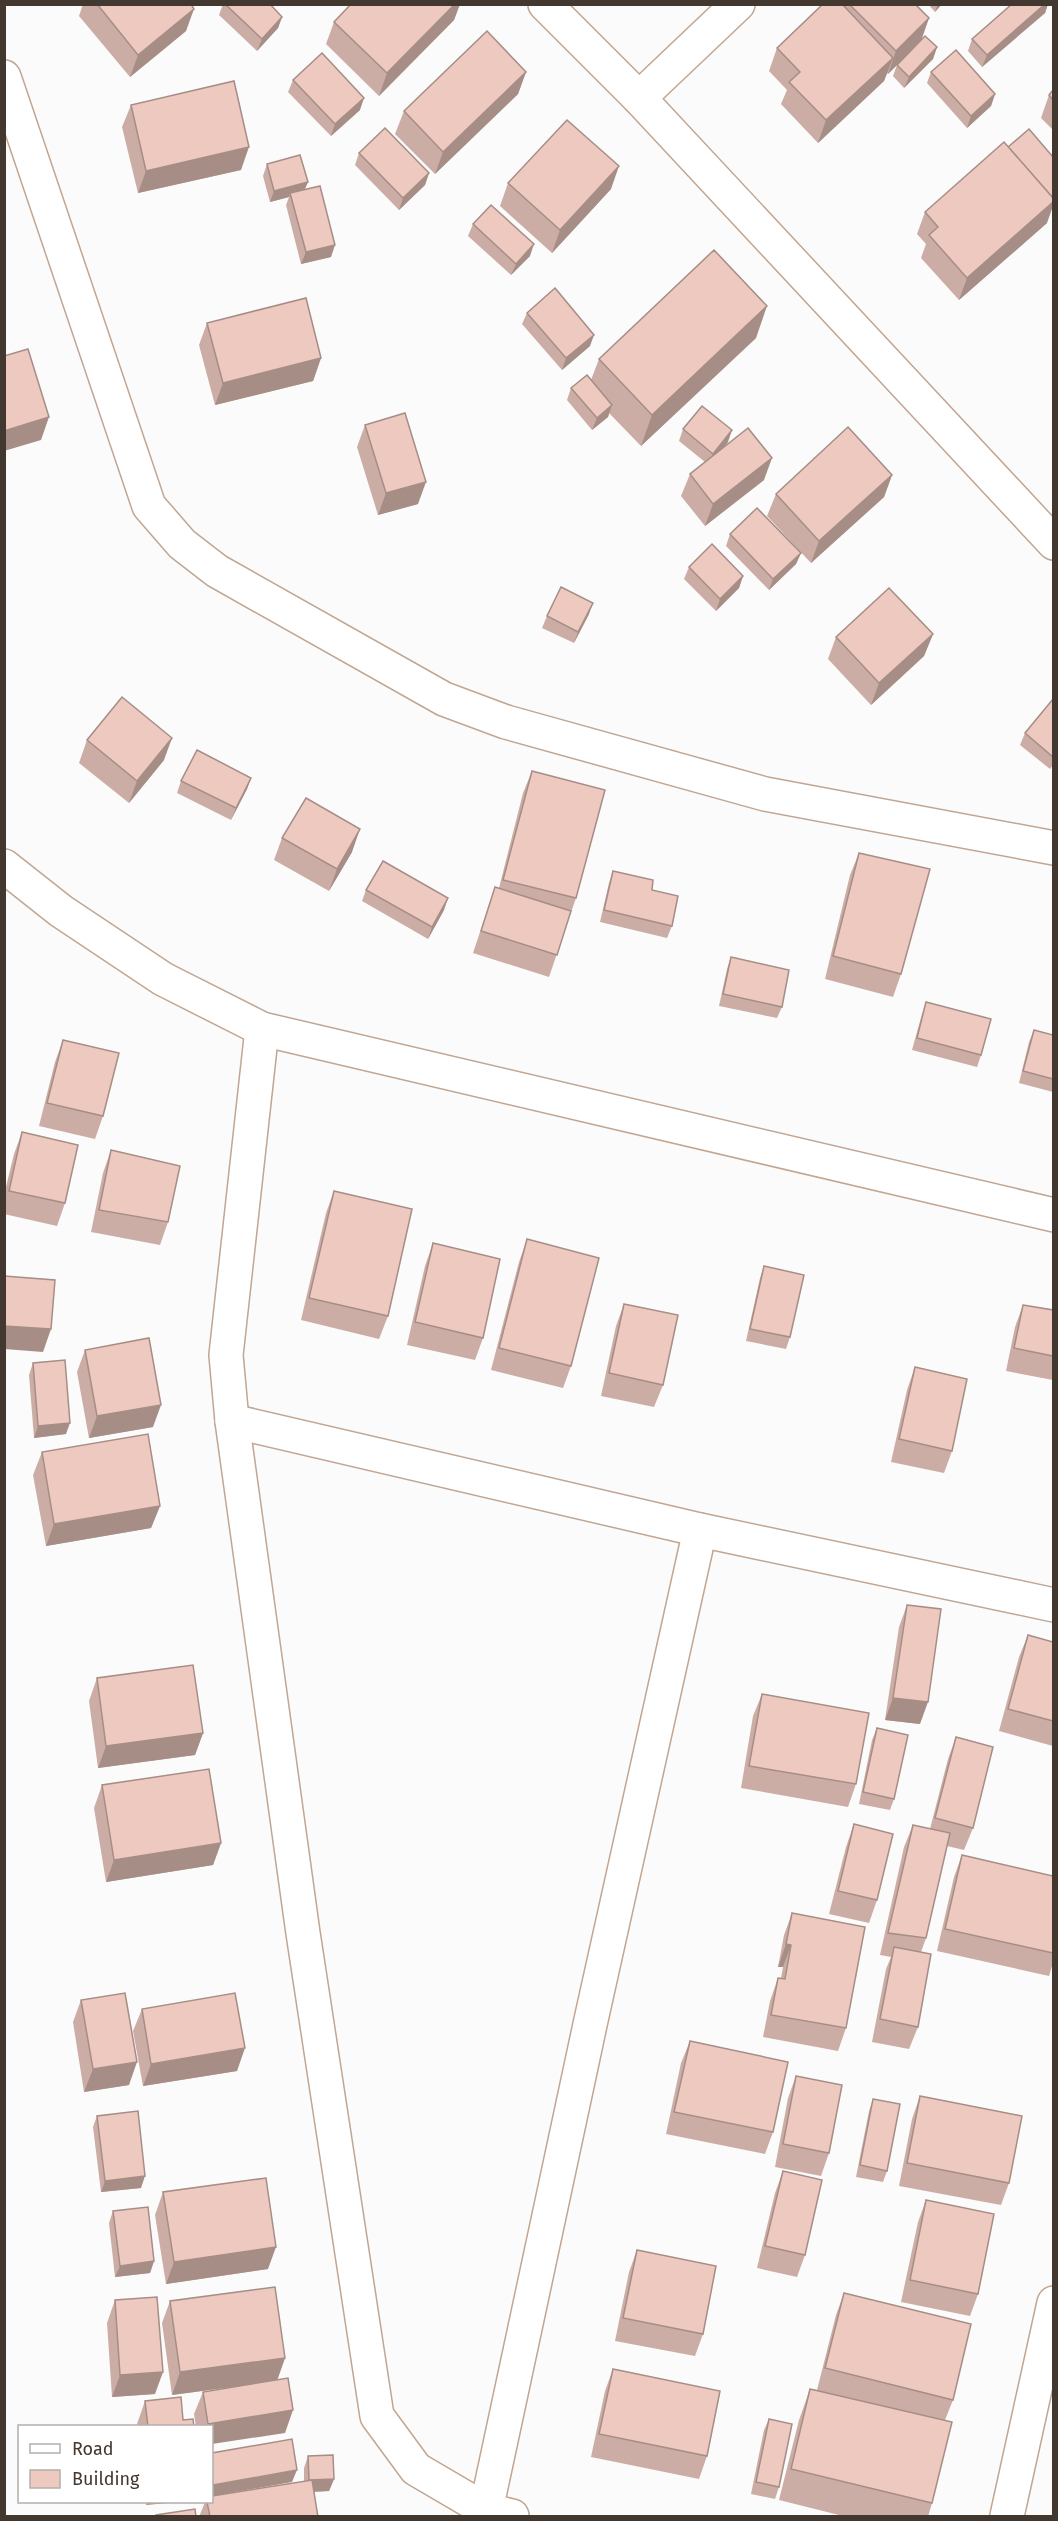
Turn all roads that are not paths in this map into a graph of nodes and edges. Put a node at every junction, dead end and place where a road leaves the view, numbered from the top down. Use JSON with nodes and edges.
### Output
{"nodes":[{"id":1,"x":545,"y":4,"type":"edge"},
{"id":2,"x":738,"y":4,"type":"edge"},
{"id":3,"x":4,"y":77,"type":"edge"},
{"id":4,"x":639,"y":98,"type":"junction"},
{"id":5,"x":1053,"y":543,"type":"edge"},
{"id":6,"x":1053,"y":848,"type":"edge"},
{"id":7,"x":4,"y":866,"type":"edge"},
{"id":8,"x":262,"y":1029,"type":"junction"},
{"id":9,"x":1053,"y":1215,"type":"edge"},
{"id":10,"x":232,"y":1421,"type":"junction"},
{"id":11,"x":700,"y":1530,"type":"junction"},
{"id":12,"x":1053,"y":1605,"type":"edge"},
{"id":13,"x":1053,"y":2303,"type":"edge"},
{"id":14,"x":499,"y":2513,"type":"edge"},
{"id":15,"x":1007,"y":2517,"type":"edge"}],
"edges":[{"from":1,"to":4,"type":"street"},
{"from":2,"to":4,"type":"street"},
{"from":3,"to":6,"type":"street"},
{"from":4,"to":5,"type":"street"},
{"from":7,"to":8,"type":"street"},
{"from":8,"to":9,"type":"street"},
{"from":8,"to":10,"type":"street"},
{"from":10,"to":11,"type":"street"},
{"from":10,"to":14,"type":"street"},
{"from":11,"to":12,"type":"street"},
{"from":11,"to":14,"type":"street"},
{"from":13,"to":15,"type":"street"}]}
